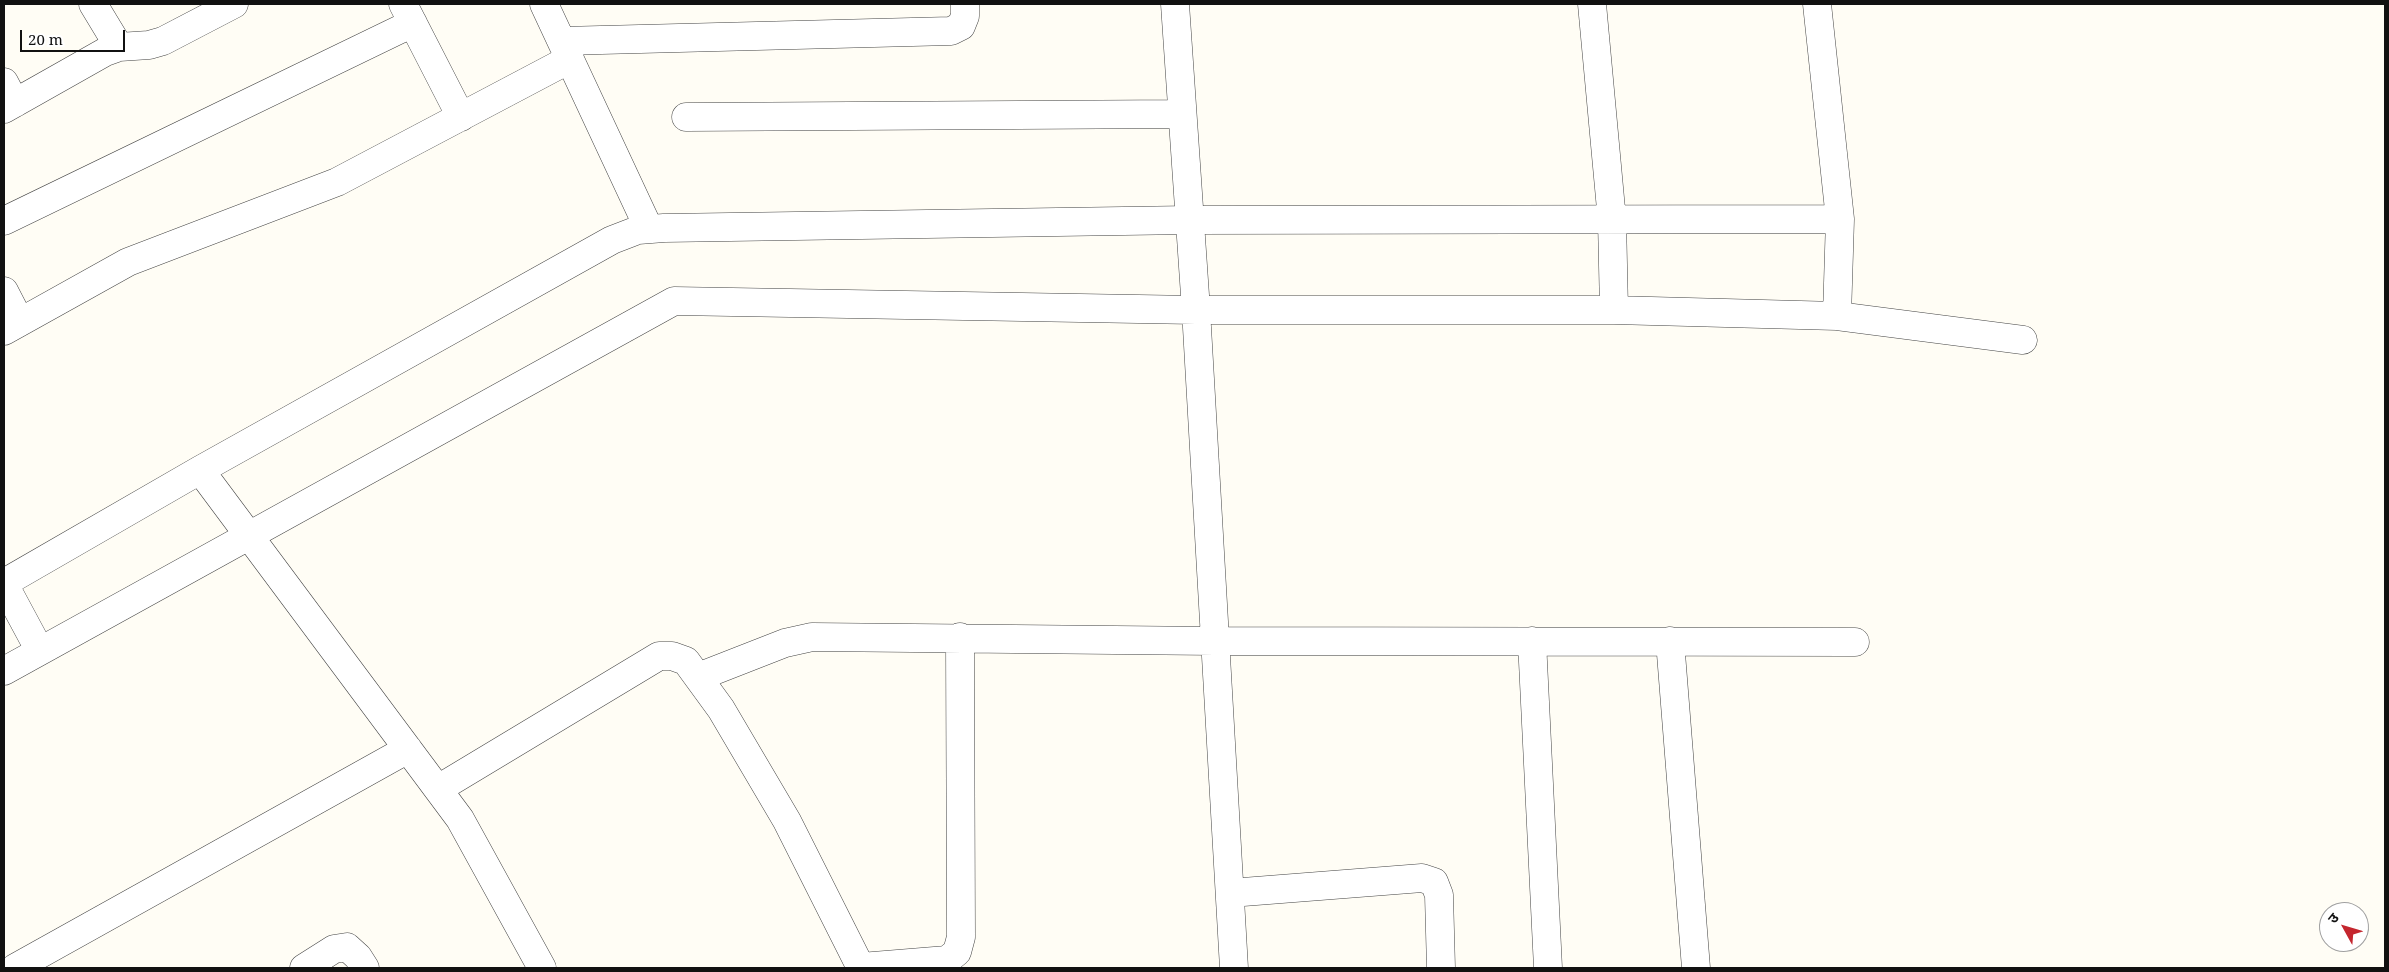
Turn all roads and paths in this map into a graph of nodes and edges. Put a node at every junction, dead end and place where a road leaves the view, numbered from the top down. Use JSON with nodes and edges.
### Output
{"nodes":[{"id":1,"x":93,"y":4,"type":"edge"},
{"id":2,"x":234,"y":4,"type":"edge"},
{"id":3,"x":544,"y":4,"type":"edge"},
{"id":4,"x":965,"y":4,"type":"edge"},
{"id":5,"x":1175,"y":4,"type":"edge"},
{"id":6,"x":1592,"y":4,"type":"edge"},
{"id":7,"x":1817,"y":4,"type":"edge"},
{"id":8,"x":408,"y":13,"type":"edge"},
{"id":9,"x":119,"y":47,"type":"junction"},
{"id":10,"x":566,"y":50,"type":"junction"},
{"id":11,"x":7,"y":98,"type":"edge"},
{"id":12,"x":1182,"y":114,"type":"junction"},
{"id":13,"x":461,"y":117,"type":"junction"},
{"id":14,"x":686,"y":117,"type":"dead end"},
{"id":15,"x":1840,"y":219,"type":"junction"},
{"id":16,"x":1189,"y":220,"type":"junction"},
{"id":17,"x":1612,"y":220,"type":"junction"},
{"id":18,"x":4,"y":221,"type":"edge"},
{"id":19,"x":649,"y":229,"type":"junction"},
{"id":20,"x":4,"y":291,"type":"edge"},
{"id":21,"x":1196,"y":310,"type":"junction"},
{"id":22,"x":1614,"y":310,"type":"junction"},
{"id":23,"x":1837,"y":316,"type":"junction"},
{"id":24,"x":12,"y":327,"type":"edge"},
{"id":25,"x":2023,"y":340,"type":"dead end"},
{"id":26,"x":200,"y":470,"type":"junction"},
{"id":27,"x":250,"y":537,"type":"junction"},
{"id":28,"x":4,"y":583,"type":"edge"},
{"id":29,"x":960,"y":637,"type":"junction"},
{"id":30,"x":1215,"y":641,"type":"junction"},
{"id":31,"x":1532,"y":641,"type":"junction"},
{"id":32,"x":1670,"y":641,"type":"junction"},
{"id":33,"x":1855,"y":642,"type":"dead end"},
{"id":34,"x":40,"y":651,"type":"junction"},
{"id":35,"x":4,"y":671,"type":"edge"},
{"id":36,"x":698,"y":677,"type":"junction"},
{"id":37,"x":408,"y":748,"type":"junction"},
{"id":38,"x":438,"y":789,"type":"junction"},
{"id":39,"x":1230,"y":893,"type":"junction"},
{"id":40,"x":52,"y":959,"type":"edge"},
{"id":41,"x":15,"y":968,"type":"edge"},
{"id":42,"x":304,"y":968,"type":"edge"},
{"id":43,"x":365,"y":968,"type":"edge"},
{"id":44,"x":542,"y":968,"type":"edge"},
{"id":45,"x":861,"y":968,"type":"edge"},
{"id":46,"x":1234,"y":968,"type":"edge"},
{"id":47,"x":1441,"y":968,"type":"edge"},
{"id":48,"x":1548,"y":968,"type":"edge"},
{"id":49,"x":1696,"y":968,"type":"edge"}],
"edges":[{"from":1,"to":9,"type":"street"},
{"from":2,"to":9,"type":"street"},
{"from":3,"to":10,"type":"street"},
{"from":4,"to":10,"type":"street"},
{"from":5,"to":12,"type":"street"},
{"from":6,"to":17,"type":"street"},
{"from":7,"to":15,"type":"street"},
{"from":8,"to":13,"type":"street"},
{"from":8,"to":18,"type":"street"},
{"from":9,"to":11,"type":"street"},
{"from":10,"to":13,"type":"street"},
{"from":10,"to":19,"type":"street"},
{"from":12,"to":14,"type":"street"},
{"from":12,"to":16,"type":"street"},
{"from":13,"to":24,"type":"street"},
{"from":15,"to":17,"type":"street"},
{"from":15,"to":23,"type":"street"},
{"from":16,"to":17,"type":"street"},
{"from":16,"to":19,"type":"street"},
{"from":16,"to":21,"type":"street"},
{"from":17,"to":22,"type":"street"},
{"from":19,"to":26,"type":"street"},
{"from":20,"to":24,"type":"street"},
{"from":21,"to":22,"type":"street"},
{"from":21,"to":27,"type":"street"},
{"from":21,"to":30,"type":"street"},
{"from":22,"to":23,"type":"street"},
{"from":23,"to":25,"type":"street"},
{"from":26,"to":27,"type":"street"},
{"from":26,"to":28,"type":"street"},
{"from":27,"to":34,"type":"street"},
{"from":27,"to":37,"type":"street"},
{"from":28,"to":34,"type":"street"},
{"from":29,"to":30,"type":"street"},
{"from":29,"to":36,"type":"street"},
{"from":29,"to":45,"type":"street"},
{"from":30,"to":31,"type":"street"},
{"from":30,"to":39,"type":"street"},
{"from":31,"to":32,"type":"street"},
{"from":31,"to":48,"type":"street"},
{"from":32,"to":33,"type":"street"},
{"from":32,"to":49,"type":"street"},
{"from":34,"to":35,"type":"street"},
{"from":36,"to":38,"type":"street"},
{"from":36,"to":45,"type":"street"},
{"from":37,"to":38,"type":"street"},
{"from":37,"to":40,"type":"street"},
{"from":38,"to":44,"type":"street"},
{"from":39,"to":46,"type":"street"},
{"from":39,"to":47,"type":"street"},
{"from":40,"to":41,"type":"street"},
{"from":42,"to":43,"type":"street"}]}
